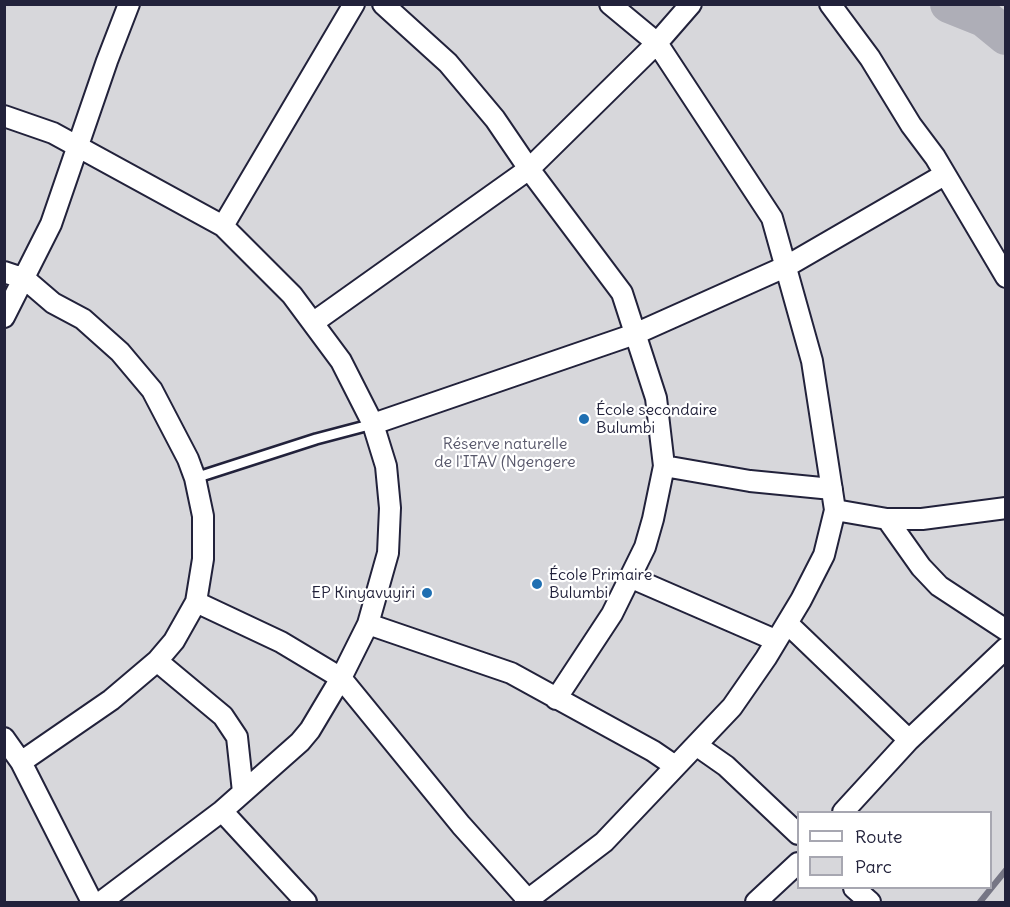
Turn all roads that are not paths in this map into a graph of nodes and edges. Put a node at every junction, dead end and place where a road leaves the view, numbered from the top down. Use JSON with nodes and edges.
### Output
{"nodes":[{"id":1,"x":129,"y":4,"type":"edge"},
{"id":2,"x":354,"y":4,"type":"edge"},
{"id":3,"x":383,"y":4,"type":"edge"},
{"id":4,"x":610,"y":4,"type":"edge"},
{"id":5,"x":692,"y":4,"type":"edge"},
{"id":6,"x":830,"y":4,"type":"edge"},
{"id":7,"x":657,"y":43,"type":"junction"},
{"id":8,"x":4,"y":116,"type":"edge"},
{"id":9,"x":79,"y":146,"type":"junction"},
{"id":10,"x":529,"y":169,"type":"junction"},
{"id":11,"x":944,"y":175,"type":"junction"},
{"id":12,"x":223,"y":226,"type":"junction"},
{"id":13,"x":787,"y":266,"type":"junction"},
{"id":14,"x":4,"y":272,"type":"edge"},
{"id":15,"x":1005,"y":277,"type":"edge"},
{"id":16,"x":25,"y":279,"type":"junction"},
{"id":17,"x":4,"y":317,"type":"edge"},
{"id":18,"x":314,"y":322,"type":"junction"},
{"id":19,"x":635,"y":334,"type":"junction"},
{"id":20,"x":373,"y":424,"type":"junction"},
{"id":21,"x":664,"y":466,"type":"junction"},
{"id":22,"x":195,"y":478,"type":"junction"},
{"id":23,"x":832,"y":489,"type":"junction"},
{"id":24,"x":1005,"y":508,"type":"edge"},
{"id":25,"x":835,"y":510,"type":"junction"},
{"id":26,"x":887,"y":519,"type":"junction"},
{"id":27,"x":632,"y":578,"type":"junction"},
{"id":28,"x":195,"y":602,"type":"junction"},
{"id":29,"x":368,"y":624,"type":"junction"},
{"id":30,"x":788,"y":624,"type":"junction"},
{"id":31,"x":1005,"y":630,"type":"edge"},
{"id":32,"x":775,"y":640,"type":"junction"},
{"id":33,"x":1005,"y":648,"type":"edge"},
{"id":34,"x":157,"y":661,"type":"junction"},
{"id":35,"x":341,"y":678,"type":"junction"},
{"id":36,"x":556,"y":699,"type":"junction"},
{"id":37,"x":4,"y":738,"type":"edge"},
{"id":38,"x":909,"y":740,"type":"junction"},
{"id":39,"x":696,"y":744,"type":"junction"},
{"id":40,"x":21,"y":762,"type":"junction"},
{"id":41,"x":675,"y":766,"type":"junction"},
{"id":42,"x":243,"y":792,"type":"junction"},
{"id":43,"x":222,"y":811,"type":"junction"},
{"id":44,"x":845,"y":811,"type":"edge"},
{"id":45,"x":797,"y":833,"type":"edge"},
{"id":46,"x":797,"y":863,"type":"edge"},
{"id":47,"x":855,"y":889,"type":"edge"},
{"id":48,"x":527,"y":901,"type":"edge"},
{"id":49,"x":92,"y":903,"type":"edge"},
{"id":50,"x":101,"y":903,"type":"edge"},
{"id":51,"x":306,"y":903,"type":"edge"},
{"id":52,"x":756,"y":903,"type":"edge"},
{"id":53,"x":870,"y":903,"type":"edge"}],
"edges":[{"from":1,"to":9,"type":"street"},
{"from":2,"to":12,"type":"street"},
{"from":3,"to":10,"type":"street"},
{"from":4,"to":7,"type":"street"},
{"from":5,"to":7,"type":"street"},
{"from":6,"to":11,"type":"street"},
{"from":7,"to":10,"type":"street"},
{"from":7,"to":13,"type":"street"},
{"from":8,"to":9,"type":"street"},
{"from":9,"to":12,"type":"street"},
{"from":9,"to":16,"type":"street"},
{"from":10,"to":18,"type":"street"},
{"from":10,"to":19,"type":"street"},
{"from":11,"to":13,"type":"street"},
{"from":11,"to":15,"type":"street"},
{"from":12,"to":18,"type":"street"},
{"from":13,"to":19,"type":"street"},
{"from":13,"to":23,"type":"street"},
{"from":14,"to":16,"type":"street"},
{"from":16,"to":17,"type":"street"},
{"from":16,"to":22,"type":"street"},
{"from":18,"to":20,"type":"street"},
{"from":19,"to":20,"type":"street"},
{"from":19,"to":21,"type":"street"},
{"from":20,"to":22,"type":"lane"},
{"from":20,"to":29,"type":"street"},
{"from":21,"to":23,"type":"street"},
{"from":21,"to":27,"type":"street"},
{"from":22,"to":28,"type":"street"},
{"from":23,"to":25,"type":"street"},
{"from":24,"to":26,"type":"street"},
{"from":25,"to":26,"type":"street"},
{"from":25,"to":30,"type":"street"},
{"from":26,"to":31,"type":"street"},
{"from":27,"to":32,"type":"street"},
{"from":27,"to":36,"type":"street"},
{"from":28,"to":34,"type":"street"},
{"from":28,"to":35,"type":"street"},
{"from":29,"to":35,"type":"street"},
{"from":29,"to":36,"type":"street"},
{"from":30,"to":32,"type":"street"},
{"from":30,"to":38,"type":"street"},
{"from":32,"to":39,"type":"street"},
{"from":33,"to":38,"type":"street"},
{"from":34,"to":40,"type":"street"},
{"from":34,"to":42,"type":"street"},
{"from":35,"to":42,"type":"street"},
{"from":35,"to":48,"type":"street"},
{"from":36,"to":41,"type":"street"},
{"from":37,"to":40,"type":"street"},
{"from":38,"to":44,"type":"street"},
{"from":39,"to":41,"type":"street"},
{"from":39,"to":45,"type":"street"},
{"from":40,"to":49,"type":"street"},
{"from":41,"to":48,"type":"street"},
{"from":42,"to":43,"type":"street"},
{"from":43,"to":50,"type":"street"},
{"from":43,"to":51,"type":"street"},
{"from":46,"to":52,"type":"street"},
{"from":47,"to":53,"type":"street"}]}
